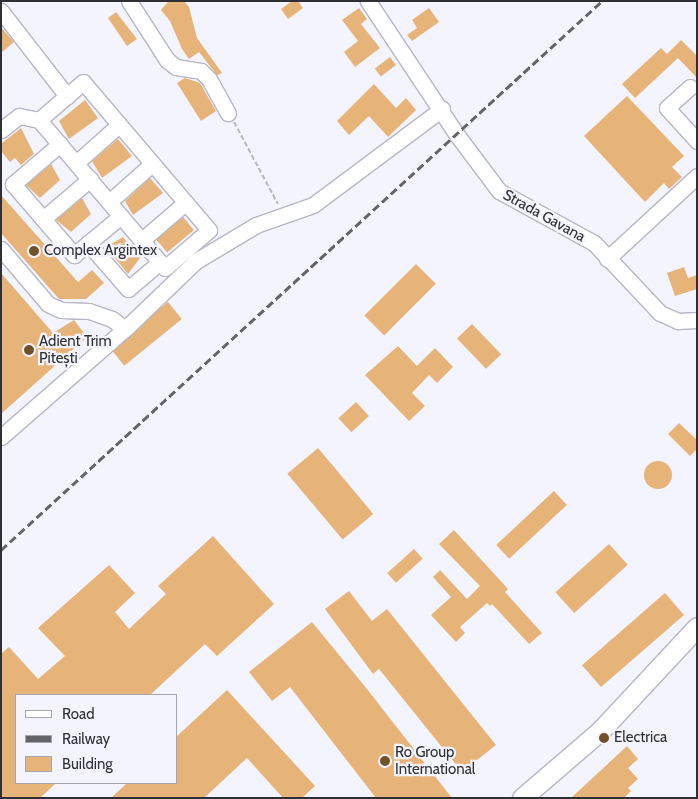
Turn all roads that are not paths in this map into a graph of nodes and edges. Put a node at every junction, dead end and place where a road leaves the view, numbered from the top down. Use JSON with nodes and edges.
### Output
{"nodes":[{"id":1,"x":129,"y":1,"type":"edge"},
{"id":2,"x":368,"y":1,"type":"edge"},
{"id":3,"x":1,"y":11,"type":"edge"},
{"id":4,"x":690,"y":87,"type":"dead end"},
{"id":5,"x":67,"y":96,"type":"junction"},
{"id":6,"x":442,"y":110,"type":"junction"},
{"id":7,"x":228,"y":112,"type":"road end"},
{"id":8,"x":39,"y":120,"type":"junction"},
{"id":9,"x":119,"y":125,"type":"junction"},
{"id":10,"x":1,"y":130,"type":"edge"},
{"id":11,"x":697,"y":141,"type":"edge"},
{"id":12,"x":60,"y":144,"type":"junction"},
{"id":13,"x":76,"y":162,"type":"junction"},
{"id":14,"x":152,"y":164,"type":"junction"},
{"id":15,"x":697,"y":176,"type":"edge"},
{"id":16,"x":90,"y":180,"type":"junction"},
{"id":17,"x":109,"y":202,"type":"junction"},
{"id":18,"x":185,"y":203,"type":"junction"},
{"id":19,"x":121,"y":216,"type":"junction"},
{"id":20,"x":44,"y":219,"type":"junction"},
{"id":21,"x":142,"y":240,"type":"junction"},
{"id":22,"x":88,"y":243,"type":"junction"},
{"id":23,"x":1,"y":249,"type":"edge"},
{"id":24,"x":607,"y":259,"type":"junction"},
{"id":25,"x":160,"y":262,"type":"junction"},
{"id":26,"x":697,"y":320,"type":"edge"},
{"id":27,"x":125,"y":329,"type":"junction"},
{"id":28,"x":1,"y":437,"type":"edge"},
{"id":29,"x":697,"y":627,"type":"edge"},
{"id":30,"x":522,"y":798,"type":"edge"}],
"edges":[{"from":1,"to":7,"type":"street"},
{"from":2,"to":6,"type":"street","name":"Strada Gavana"},
{"from":3,"to":5,"type":"street"},
{"from":4,"to":11,"type":"street"},
{"from":5,"to":8,"type":"street"},
{"from":5,"to":9,"type":"street"},
{"from":6,"to":24,"type":"street","name":"Strada Gavana"},
{"from":6,"to":27,"type":"street"},
{"from":8,"to":10,"type":"street"},
{"from":8,"to":12,"type":"street"},
{"from":9,"to":13,"type":"street"},
{"from":9,"to":14,"type":"street"},
{"from":12,"to":13,"type":"street"},
{"from":12,"to":20,"type":"street"},
{"from":13,"to":16,"type":"street"},
{"from":14,"to":17,"type":"street"},
{"from":14,"to":18,"type":"street"},
{"from":15,"to":24,"type":"street"},
{"from":16,"to":17,"type":"street"},
{"from":16,"to":20,"type":"street"},
{"from":17,"to":19,"type":"street"},
{"from":18,"to":21,"type":"street"},
{"from":18,"to":25,"type":"street"},
{"from":19,"to":21,"type":"street"},
{"from":19,"to":22,"type":"street"},
{"from":20,"to":22,"type":"street"},
{"from":21,"to":25,"type":"street"},
{"from":22,"to":25,"type":"street"},
{"from":23,"to":27,"type":"street"},
{"from":24,"to":26,"type":"street","name":"Strada Gavana"},
{"from":27,"to":28,"type":"street"},
{"from":29,"to":30,"type":"main road"}]}
